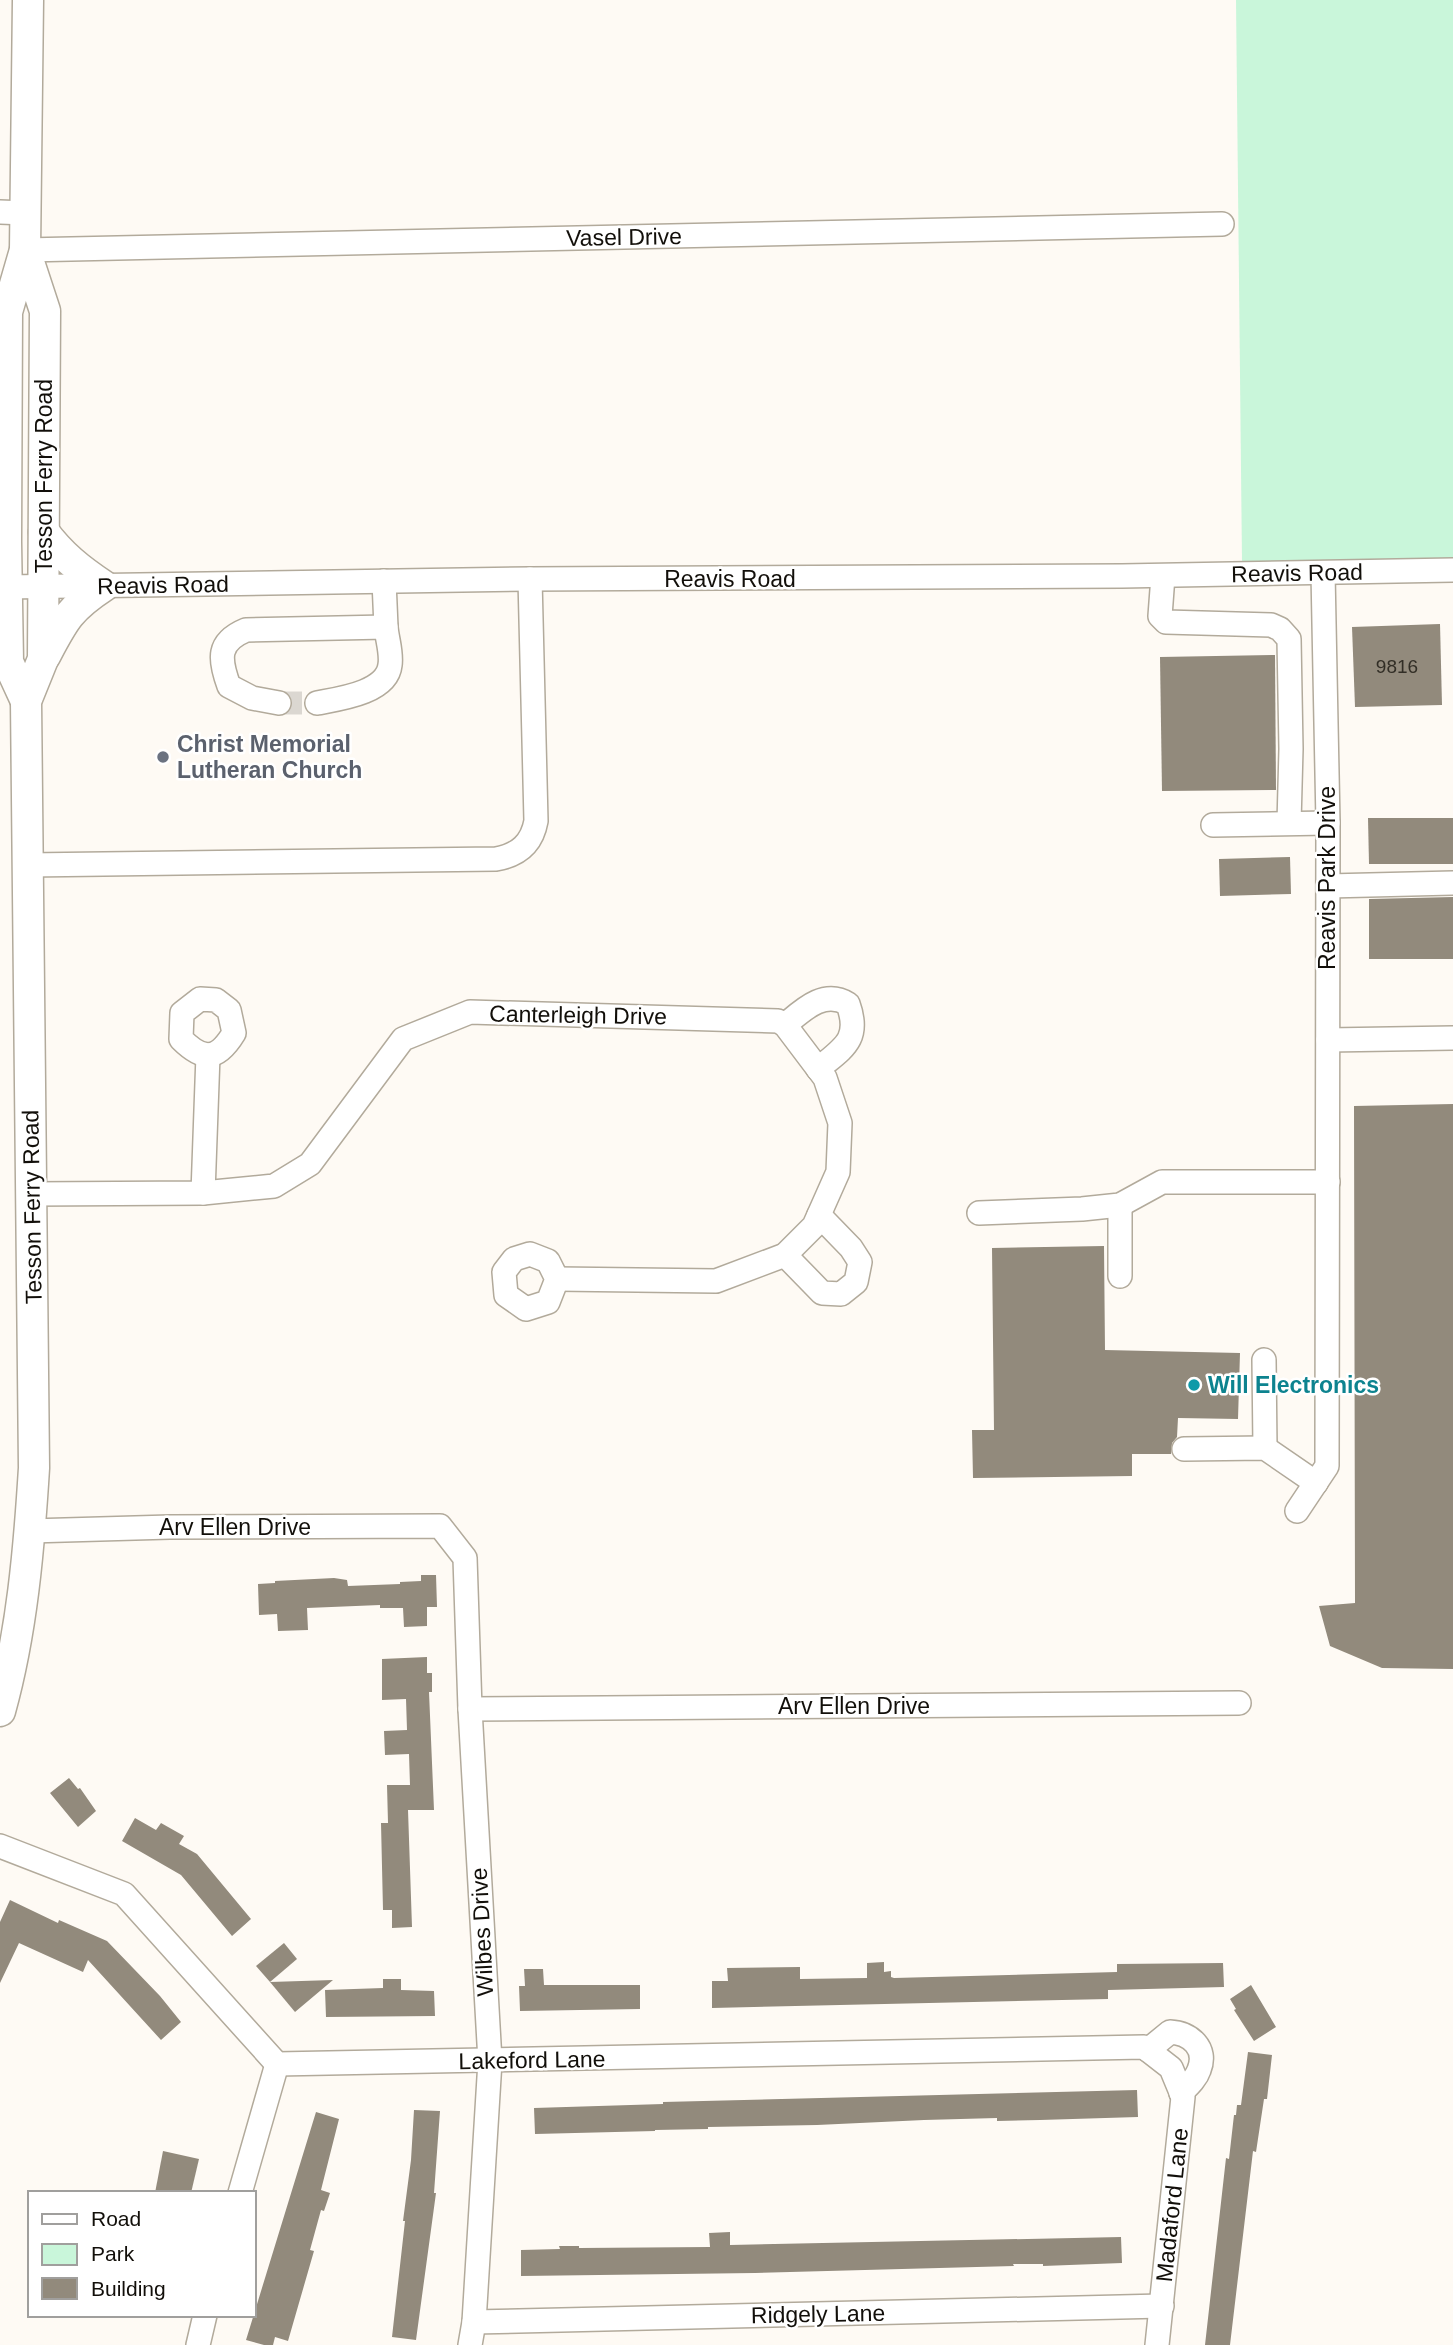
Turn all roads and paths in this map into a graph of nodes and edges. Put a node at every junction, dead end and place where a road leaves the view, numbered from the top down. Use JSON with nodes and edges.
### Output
{"nodes":[{"id":1,"x":28,"y":0,"type":"edge"},
{"id":2,"x":13,"y":213,"type":"edge"},
{"id":3,"x":1222,"y":224,"type":"dead end"},
{"id":4,"x":25,"y":250,"type":"junction"},
{"id":5,"x":3,"y":475,"type":"edge"},
{"id":6,"x":44,"y":532,"type":"junction"},
{"id":7,"x":1453,"y":570,"type":"edge"},
{"id":8,"x":1323,"y":573,"type":"junction"},
{"id":9,"x":1163,"y":576,"type":"junction"},
{"id":10,"x":530,"y":579,"type":"junction"},
{"id":11,"x":384,"y":581,"type":"junction"},
{"id":12,"x":104,"y":586,"type":"junction"},
{"id":13,"x":6,"y":587,"type":"junction"},
{"id":14,"x":43,"y":587,"type":"junction"},
{"id":15,"x":386,"y":627,"type":"junction"},
{"id":16,"x":43,"y":659,"type":"junction"},
{"id":17,"x":26,"y":701,"type":"junction"},
{"id":18,"x":279,"y":703,"type":"tunnel mouth"},
{"id":19,"x":317,"y":703,"type":"tunnel mouth"},
{"id":20,"x":1289,"y":822,"type":"junction"},
{"id":21,"x":1328,"y":823,"type":"junction"},
{"id":22,"x":1213,"y":825,"type":"dead end"},
{"id":23,"x":28,"y":865,"type":"junction"},
{"id":24,"x":1453,"y":883,"type":"edge"},
{"id":25,"x":1328,"y":886,"type":"junction"},
{"id":26,"x":781,"y":1023,"type":"junction"},
{"id":27,"x":1453,"y":1038,"type":"edge"},
{"id":28,"x":1328,"y":1040,"type":"junction"},
{"id":29,"x":208,"y":1055,"type":"dead end"},
{"id":30,"x":818,"y":1069,"type":"junction"},
{"id":31,"x":1328,"y":1182,"type":"junction"},
{"id":32,"x":203,"y":1193,"type":"junction"},
{"id":33,"x":32,"y":1194,"type":"junction"},
{"id":34,"x":1120,"y":1205,"type":"junction"},
{"id":35,"x":979,"y":1213,"type":"dead end"},
{"id":36,"x":819,"y":1215,"type":"junction"},
{"id":37,"x":785,"y":1255,"type":"junction"},
{"id":38,"x":1120,"y":1276,"type":"dead end"},
{"id":39,"x":557,"y":1279,"type":"dead end"},
{"id":40,"x":1264,"y":1360,"type":"dead end"},
{"id":41,"x":1265,"y":1448,"type":"junction"},
{"id":42,"x":1184,"y":1449,"type":"dead end"},
{"id":43,"x":1315,"y":1483,"type":"junction"},
{"id":44,"x":1297,"y":1511,"type":"dead end"},
{"id":45,"x":440,"y":1526,"type":"joint"},
{"id":46,"x":30,"y":1531,"type":"junction"},
{"id":47,"x":1239,"y":1703,"type":"dead end"},
{"id":48,"x":470,"y":1709,"type":"junction"},
{"id":49,"x":0,"y":1711,"type":"edge"},
{"id":50,"x":0,"y":1846,"type":"edge"},
{"id":51,"x":1148,"y":2050,"type":"junction"},
{"id":52,"x":490,"y":2062,"type":"junction"},
{"id":53,"x":277,"y":2064,"type":"junction"},
{"id":54,"x":1181,"y":2093,"type":"junction"},
{"id":55,"x":241,"y":2191,"type":"edge"},
{"id":56,"x":1162,"y":2306,"type":"junction"},
{"id":57,"x":205,"y":2317,"type":"edge"},
{"id":58,"x":474,"y":2322,"type":"junction"},
{"id":59,"x":198,"y":2345,"type":"edge"},
{"id":60,"x":470,"y":2345,"type":"edge"},
{"id":61,"x":1157,"y":2345,"type":"edge"}],
"edges":[{"from":1,"to":2,"type":"main road","name":"Tesson Ferry Road"},
{"from":2,"to":4,"type":"main road","name":"Tesson Ferry Road"},
{"from":3,"to":4,"type":"street","name":"Vasel Drive"},
{"from":4,"to":5,"type":"main road","name":"Tesson Ferry Road"},
{"from":4,"to":6,"type":"main road","name":"Tesson Ferry Road"},
{"from":5,"to":13,"type":"main road","name":"Tesson Ferry Road"},
{"from":6,"to":12,"type":"main road"},
{"from":6,"to":14,"type":"main road","name":"Tesson Ferry Road"},
{"from":7,"to":8,"type":"street","name":"Reavis Road"},
{"from":8,"to":9,"type":"street","name":"Reavis Road"},
{"from":8,"to":21,"type":"street","name":"Reavis Park Drive"},
{"from":9,"to":10,"type":"street","name":"Reavis Road"},
{"from":9,"to":20,"type":"street"},
{"from":10,"to":11,"type":"street","name":"Reavis Road"},
{"from":10,"to":23,"type":"street"},
{"from":11,"to":12,"type":"street","name":"Reavis Road"},
{"from":11,"to":15,"type":"street"},
{"from":12,"to":14,"type":"street","name":"Reavis Road"},
{"from":12,"to":16,"type":"main road"},
{"from":13,"to":14,"type":"street","name":"Reavis Road"},
{"from":13,"to":17,"type":"main road","name":"Tesson Ferry Road"},
{"from":14,"to":16,"type":"main road","name":"Tesson Ferry Road"},
{"from":15,"to":18,"type":"street"},
{"from":15,"to":19,"type":"street"},
{"from":16,"to":17,"type":"main road","name":"Tesson Ferry Road"},
{"from":17,"to":23,"type":"main road","name":"Tesson Ferry Road"},
{"from":20,"to":21,"type":"street"},
{"from":20,"to":22,"type":"street"},
{"from":21,"to":25,"type":"street","name":"Reavis Park Drive"},
{"from":23,"to":33,"type":"main road","name":"Tesson Ferry Road"},
{"from":24,"to":25,"type":"street"},
{"from":25,"to":28,"type":"street","name":"Reavis Park Drive"},
{"from":26,"to":30,"type":"street"},
{"from":26,"to":30,"type":"street"},
{"from":26,"to":32,"type":"street","name":"Canterleigh Drive"},
{"from":27,"to":28,"type":"street"},
{"from":28,"to":31,"type":"street","name":"Reavis Park Drive"},
{"from":29,"to":32,"type":"street"},
{"from":30,"to":36,"type":"street"},
{"from":31,"to":34,"type":"street"},
{"from":31,"to":43,"type":"street","name":"Reavis Park Drive"},
{"from":32,"to":33,"type":"street","name":"Canterleigh Drive"},
{"from":33,"to":46,"type":"main road","name":"Tesson Ferry Road"},
{"from":34,"to":35,"type":"street"},
{"from":34,"to":38,"type":"street"},
{"from":36,"to":37,"type":"street"},
{"from":36,"to":37,"type":"street"},
{"from":37,"to":39,"type":"street"},
{"from":40,"to":41,"type":"street"},
{"from":41,"to":42,"type":"street"},
{"from":41,"to":43,"type":"street"},
{"from":43,"to":44,"type":"street","name":"Reavis Park Drive"},
{"from":45,"to":46,"type":"street","name":"Arv Ellen Drive"},
{"from":45,"to":48,"type":"street","name":"Wilbes Drive"},
{"from":46,"to":49,"type":"main road","name":"Tesson Ferry Road"},
{"from":47,"to":48,"type":"street","name":"Arv Ellen Drive"},
{"from":48,"to":52,"type":"street","name":"Wilbes Drive"},
{"from":50,"to":53,"type":"street"},
{"from":51,"to":52,"type":"street","name":"Lakeford Lane"},
{"from":51,"to":54,"type":"street","name":"Madaford Lane"},
{"from":51,"to":54,"type":"street"},
{"from":52,"to":53,"type":"street","name":"Lakeford Lane"},
{"from":52,"to":58,"type":"street","name":"Wilbes Drive"},
{"from":53,"to":55,"type":"street"},
{"from":54,"to":56,"type":"street","name":"Madaford Lane"},
{"from":56,"to":58,"type":"street","name":"Ridgely Lane"},
{"from":56,"to":61,"type":"street","name":"Madaford Lane"},
{"from":57,"to":59,"type":"street"},
{"from":58,"to":60,"type":"street","name":"Wilbes Drive"}]}
